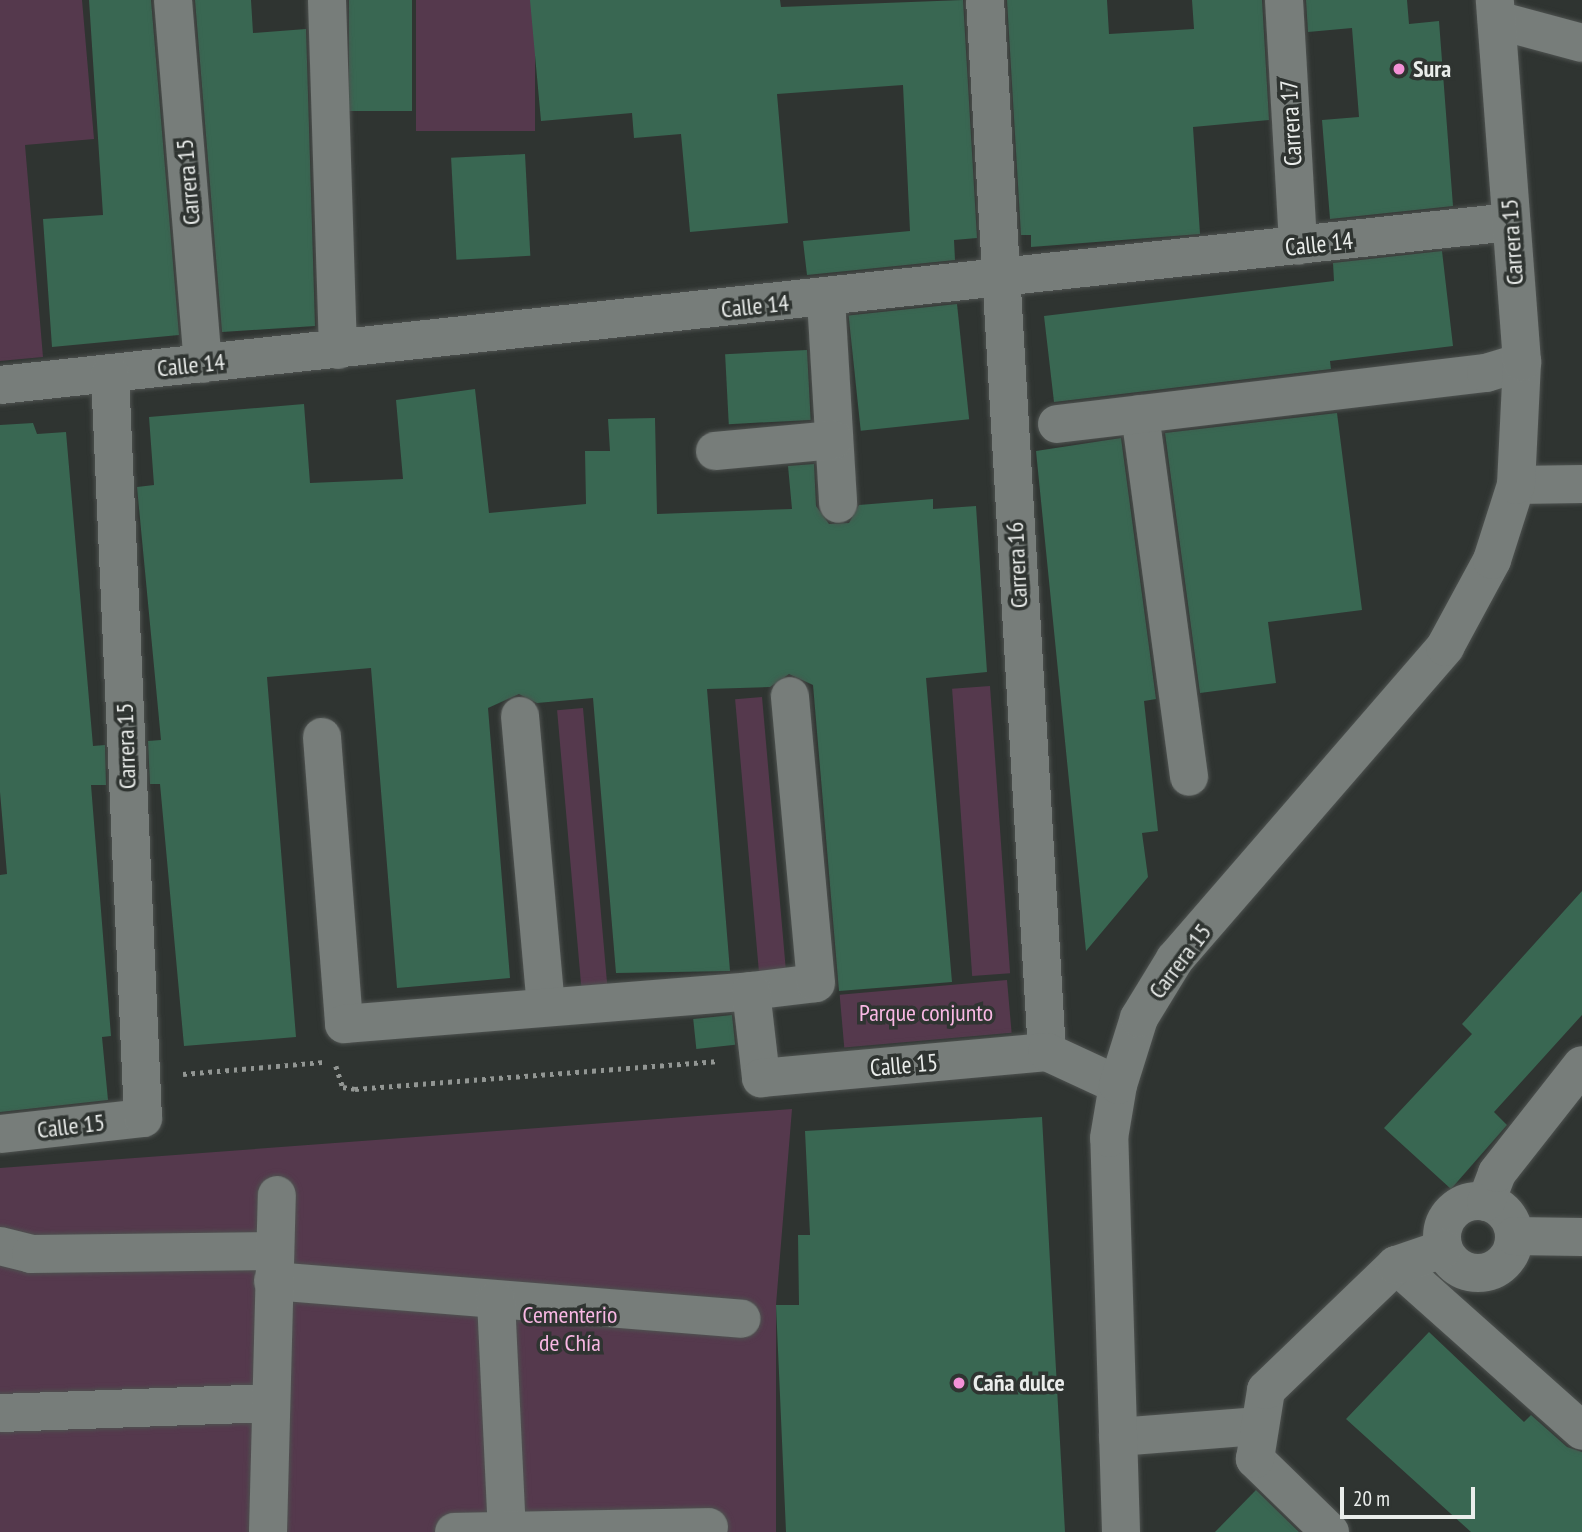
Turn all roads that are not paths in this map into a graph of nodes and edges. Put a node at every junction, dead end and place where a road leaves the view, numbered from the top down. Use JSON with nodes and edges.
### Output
{"nodes":[{"id":1,"x":173,"y":0,"type":"edge"},
{"id":2,"x":327,"y":0,"type":"edge"},
{"id":3,"x":985,"y":0,"type":"edge"},
{"id":4,"x":1284,"y":0,"type":"edge"},
{"id":5,"x":1496,"y":10,"type":"edge"},
{"id":6,"x":1582,"y":43,"type":"edge"},
{"id":7,"x":1510,"y":222,"type":"junction"},
{"id":8,"x":1298,"y":246,"type":"junction"},
{"id":9,"x":1000,"y":279,"type":"junction"},
{"id":10,"x":826,"y":299,"type":"junction"},
{"id":11,"x":338,"y":350,"type":"junction"},
{"id":12,"x":1522,"y":362,"type":"junction"},
{"id":13,"x":203,"y":364,"type":"junction"},
{"id":14,"x":110,"y":374,"type":"junction"},
{"id":15,"x":0,"y":385,"type":"edge"},
{"id":16,"x":1140,"y":414,"type":"junction"},
{"id":17,"x":1057,"y":424,"type":"dead end"},
{"id":18,"x":833,"y":440,"type":"junction"},
{"id":19,"x":715,"y":451,"type":"dead end"},
{"id":20,"x":1516,"y":485,"type":"junction"},
{"id":21,"x":1570,"y":486,"type":"edge"},
{"id":22,"x":838,"y":504,"type":"dead end"},
{"id":23,"x":790,"y":696,"type":"dead end"},
{"id":24,"x":520,"y":716,"type":"dead end"},
{"id":25,"x":322,"y":737,"type":"dead end"},
{"id":26,"x":1189,"y":777,"type":"dead end"},
{"id":27,"x":751,"y":991,"type":"junction"},
{"id":28,"x":546,"y":1005,"type":"junction"},
{"id":29,"x":1046,"y":1052,"type":"junction"},
{"id":30,"x":1582,"y":1065,"type":"edge"},
{"id":31,"x":1118,"y":1085,"type":"junction"},
{"id":32,"x":143,"y":1118,"type":"joint"},
{"id":33,"x":0,"y":1134,"type":"edge"},
{"id":34,"x":277,"y":1195,"type":"dead end"},
{"id":35,"x":1486,"y":1202,"type":"junction"},
{"id":36,"x":1514,"y":1236,"type":"junction"},
{"id":37,"x":1582,"y":1237,"type":"edge"},
{"id":38,"x":0,"y":1246,"type":"edge"},
{"id":39,"x":1443,"y":1249,"type":"junction"},
{"id":40,"x":1396,"y":1265,"type":"junction"},
{"id":41,"x":274,"y":1266,"type":"junction"},
{"id":42,"x":496,"y":1300,"type":"junction"},
{"id":43,"x":741,"y":1319,"type":"dead end"},
{"id":44,"x":271,"y":1403,"type":"junction"},
{"id":45,"x":0,"y":1413,"type":"edge"},
{"id":46,"x":1257,"y":1426,"type":"junction"},
{"id":47,"x":1582,"y":1431,"type":"edge"},
{"id":48,"x":1118,"y":1437,"type":"junction"},
{"id":49,"x":709,"y":1527,"type":"dead end"},
{"id":50,"x":507,"y":1531,"type":"edge"},
{"id":51,"x":268,"y":1532,"type":"edge"},
{"id":52,"x":454,"y":1532,"type":"edge"},
{"id":53,"x":1121,"y":1532,"type":"edge"},
{"id":54,"x":1330,"y":1532,"type":"edge"}],
"edges":[{"from":1,"to":13,"type":"street","name":"Carrera 15"},
{"from":2,"to":11,"type":"street"},
{"from":3,"to":9,"type":"street","name":"Carrera 16"},
{"from":4,"to":8,"type":"street","name":"Carrera 17"},
{"from":5,"to":6,"type":"street"},
{"from":5,"to":7,"type":"street","name":"Carrera 15"},
{"from":7,"to":8,"type":"street","name":"Calle 14"},
{"from":7,"to":12,"type":"street","name":"Carrera 15"},
{"from":8,"to":9,"type":"street","name":"Calle 14"},
{"from":9,"to":10,"type":"street","name":"Calle 14"},
{"from":9,"to":29,"type":"street","name":"Carrera 16"},
{"from":10,"to":11,"type":"street","name":"Calle 14"},
{"from":10,"to":18,"type":"street"},
{"from":11,"to":13,"type":"street","name":"Calle 14"},
{"from":12,"to":16,"type":"street"},
{"from":12,"to":20,"type":"street","name":"Carrera 15"},
{"from":13,"to":14,"type":"street","name":"Calle 14"},
{"from":14,"to":15,"type":"street","name":"Calle 14"},
{"from":14,"to":32,"type":"street","name":"Carrera 15"},
{"from":16,"to":17,"type":"street"},
{"from":16,"to":26,"type":"street"},
{"from":18,"to":19,"type":"street"},
{"from":18,"to":22,"type":"street"},
{"from":20,"to":21,"type":"street"},
{"from":20,"to":31,"type":"street","name":"Carrera 15"},
{"from":23,"to":27,"type":"street"},
{"from":24,"to":28,"type":"street"},
{"from":25,"to":28,"type":"street"},
{"from":27,"to":28,"type":"street"},
{"from":27,"to":29,"type":"street","name":"Calle 15"},
{"from":29,"to":31,"type":"street"},
{"from":30,"to":35,"type":"street"},
{"from":31,"to":48,"type":"street","name":"Carrera 15"},
{"from":32,"to":33,"type":"street","name":"Calle 15"},
{"from":34,"to":41,"type":"street"},
{"from":35,"to":36,"type":"street"},
{"from":35,"to":39,"type":"street"},
{"from":36,"to":37,"type":"street"},
{"from":36,"to":39,"type":"street"},
{"from":38,"to":41,"type":"street"},
{"from":39,"to":40,"type":"street"},
{"from":40,"to":46,"type":"street"},
{"from":40,"to":47,"type":"street"},
{"from":41,"to":42,"type":"street"},
{"from":41,"to":44,"type":"street"},
{"from":42,"to":43,"type":"street"},
{"from":42,"to":50,"type":"street"},
{"from":44,"to":45,"type":"street"},
{"from":44,"to":51,"type":"street"},
{"from":46,"to":48,"type":"street"},
{"from":46,"to":54,"type":"street"},
{"from":48,"to":53,"type":"street","name":"Carrera 15"},
{"from":49,"to":50,"type":"street"},
{"from":50,"to":52,"type":"street"}]}
